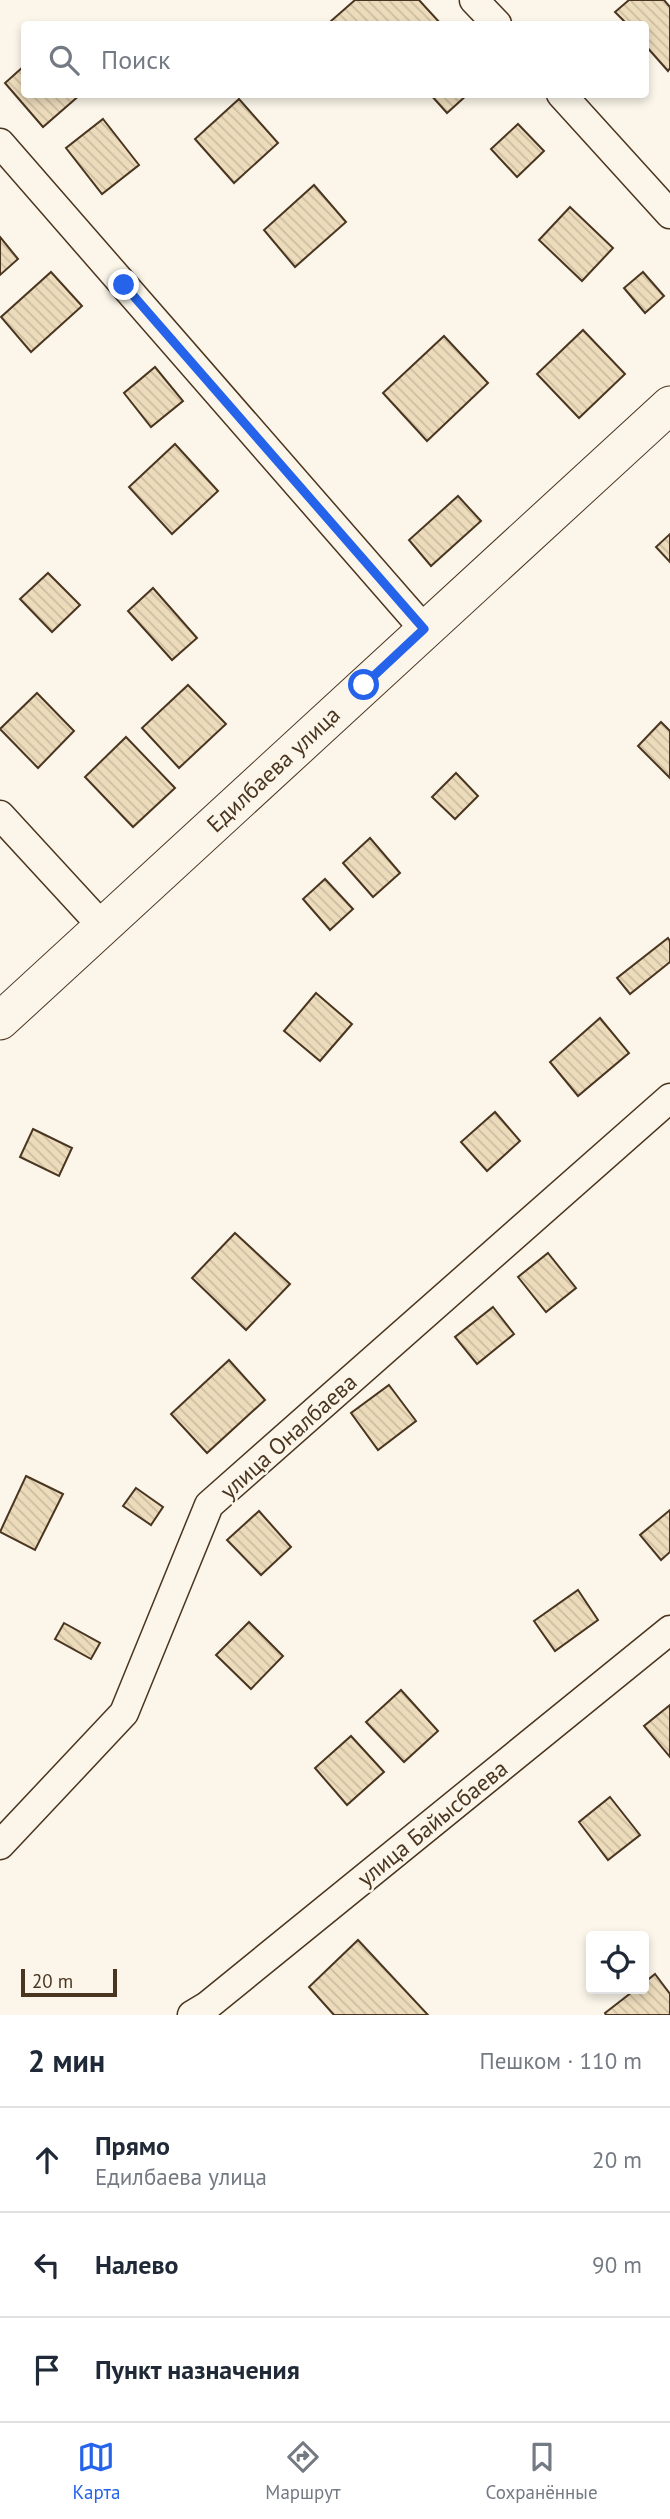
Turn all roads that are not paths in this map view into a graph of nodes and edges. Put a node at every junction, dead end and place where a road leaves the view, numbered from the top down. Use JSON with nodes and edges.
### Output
{"nodes":[{"id":1,"x":474,"y":0,"type":"edge"},
{"id":2,"x":494,"y":21,"type":"edge"},
{"id":3,"x":565,"y":98,"type":"edge"},
{"id":4,"x":0,"y":143,"type":"edge"},
{"id":5,"x":670,"y":214,"type":"edge"},
{"id":6,"x":670,"y":405,"type":"edge"},
{"id":7,"x":424,"y":629,"type":"junction"},
{"id":8,"x":0,"y":815,"type":"edge"},
{"id":9,"x":103,"y":927,"type":"junction"},
{"id":10,"x":0,"y":1021,"type":"edge"},
{"id":11,"x":670,"y":1098,"type":"edge"},
{"id":12,"x":670,"y":1630,"type":"edge"},
{"id":13,"x":0,"y":1845,"type":"edge"},
{"id":14,"x":192,"y":2015,"type":"edge"}],
"edges":[{"from":1,"to":2,"type":"street"},
{"from":3,"to":5,"type":"street"},
{"from":4,"to":7,"type":"street"},
{"from":6,"to":7,"type":"street","name":"Едилбаева улица"},
{"from":7,"to":9,"type":"street","name":"Едилбаева улица"},
{"from":8,"to":9,"type":"street"},
{"from":9,"to":10,"type":"street","name":"Едилбаева улица"},
{"from":11,"to":13,"type":"street","name":"улица Оналбаева"},
{"from":12,"to":14,"type":"street","name":"улица Байысбаева"}]}
